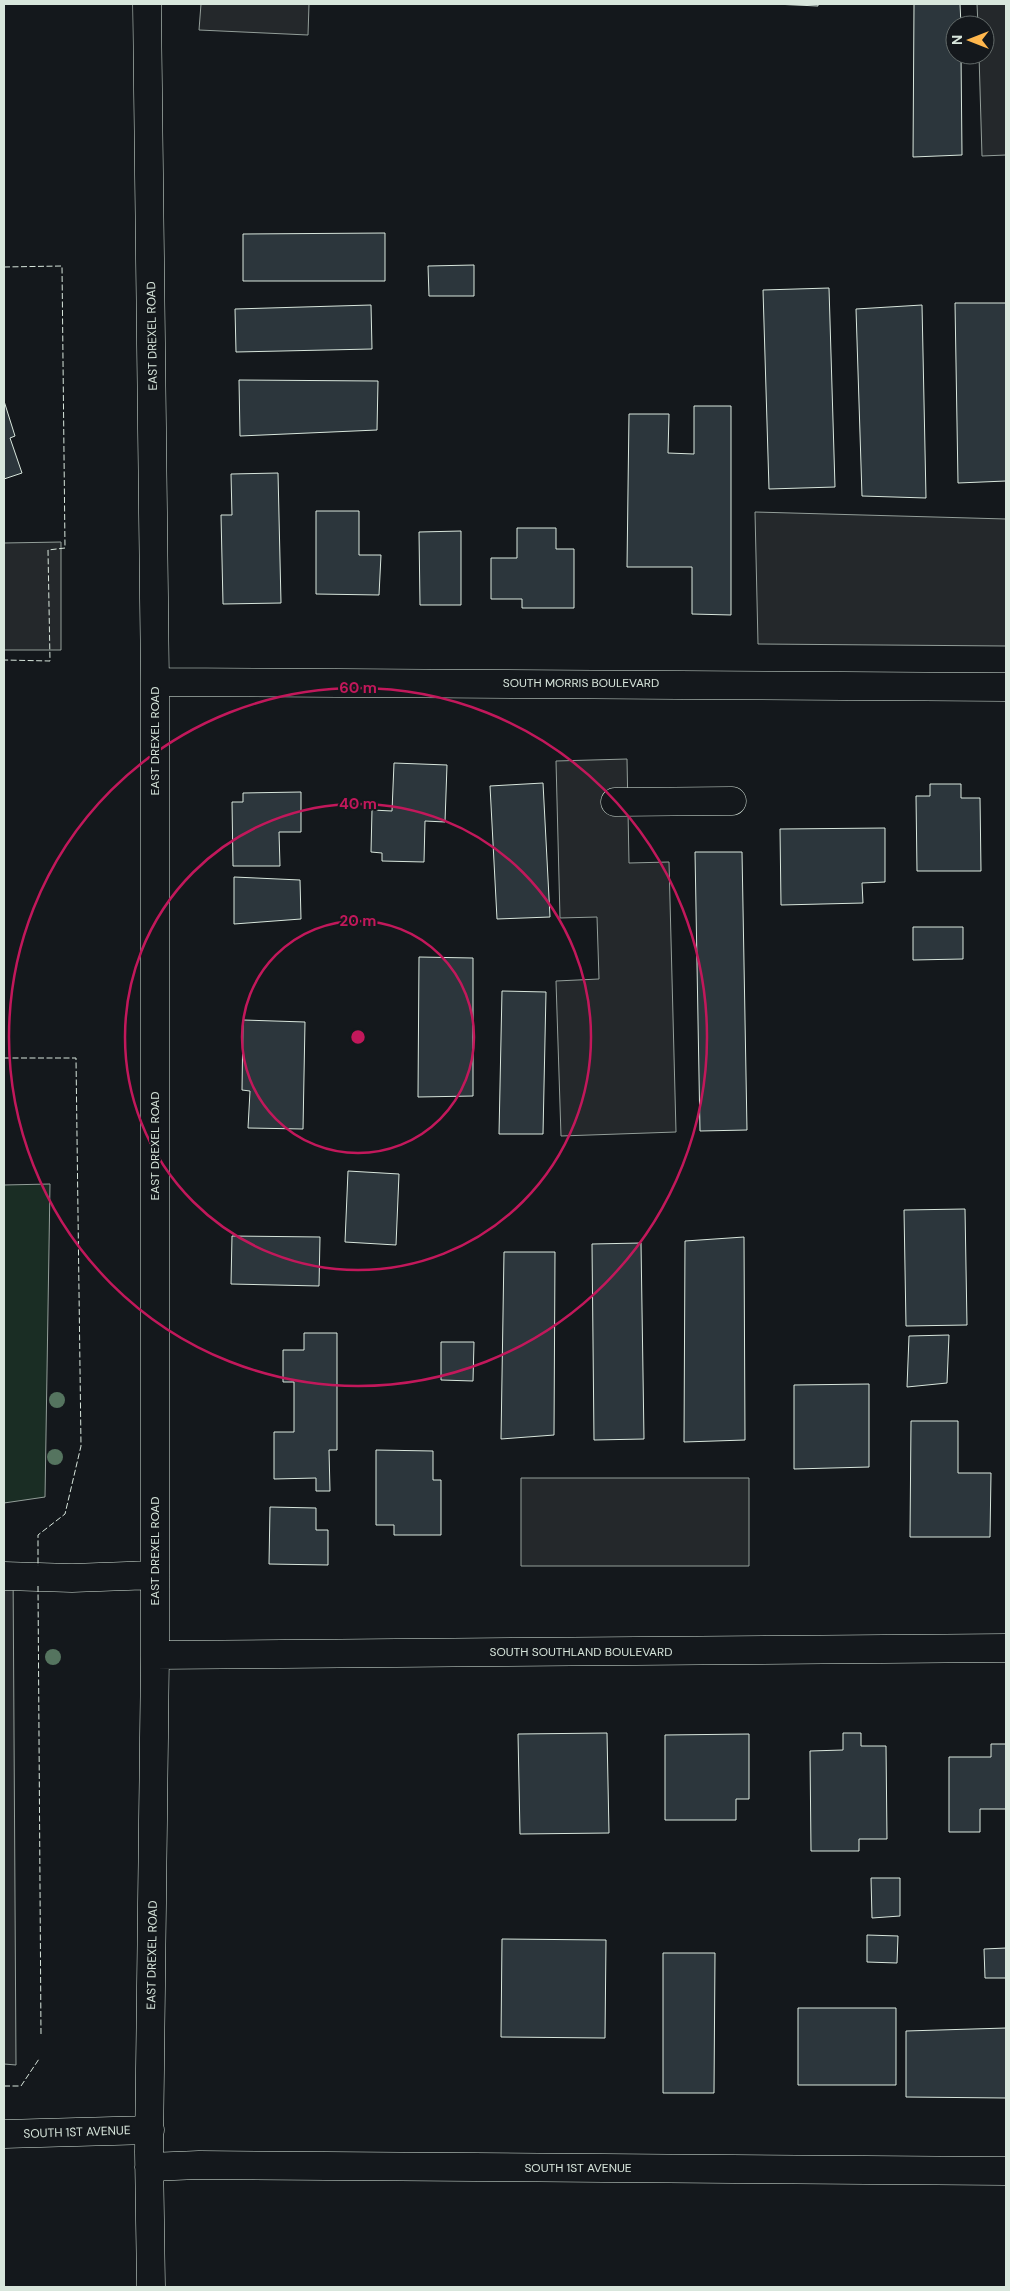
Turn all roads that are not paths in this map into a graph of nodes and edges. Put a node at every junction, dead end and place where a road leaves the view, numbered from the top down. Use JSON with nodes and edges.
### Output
{"nodes":[{"id":1,"x":147,"y":4,"type":"edge"},
{"id":2,"x":155,"y":682,"type":"junction"},
{"id":3,"x":1006,"y":687,"type":"edge"},
{"id":4,"x":732,"y":801,"type":"dead end"},
{"id":5,"x":615,"y":802,"type":"dead end"},
{"id":6,"x":155,"y":1575,"type":"junction"},
{"id":7,"x":4,"y":1576,"type":"edge"},
{"id":8,"x":1006,"y":1648,"type":"edge"},
{"id":9,"x":155,"y":1655,"type":"junction"},
{"id":10,"x":150,"y":2130,"type":"junction"},
{"id":11,"x":4,"y":2134,"type":"edge"},
{"id":12,"x":149,"y":2166,"type":"junction"},
{"id":13,"x":1006,"y":2172,"type":"edge"},
{"id":14,"x":151,"y":2287,"type":"edge"}],
"edges":[{"from":1,"to":2,"type":"street","name":"EAST DREXEL ROAD"},
{"from":2,"to":3,"type":"street","name":"SOUTH MORRIS BOULEVARD"},
{"from":2,"to":6,"type":"street","name":"EAST DREXEL ROAD"},
{"from":4,"to":5,"type":"street"},
{"from":6,"to":7,"type":"street"},
{"from":6,"to":9,"type":"street","name":"EAST DREXEL ROAD"},
{"from":8,"to":9,"type":"street","name":"SOUTH SOUTHLAND BOULEVARD"},
{"from":9,"to":10,"type":"street","name":"EAST DREXEL ROAD"},
{"from":10,"to":11,"type":"street","name":"SOUTH 1ST AVENUE"},
{"from":10,"to":12,"type":"street","name":"EAST DREXEL ROAD"},
{"from":12,"to":13,"type":"street","name":"SOUTH 1ST AVENUE"},
{"from":12,"to":14,"type":"street","name":"EAST DREXEL ROAD"}]}
